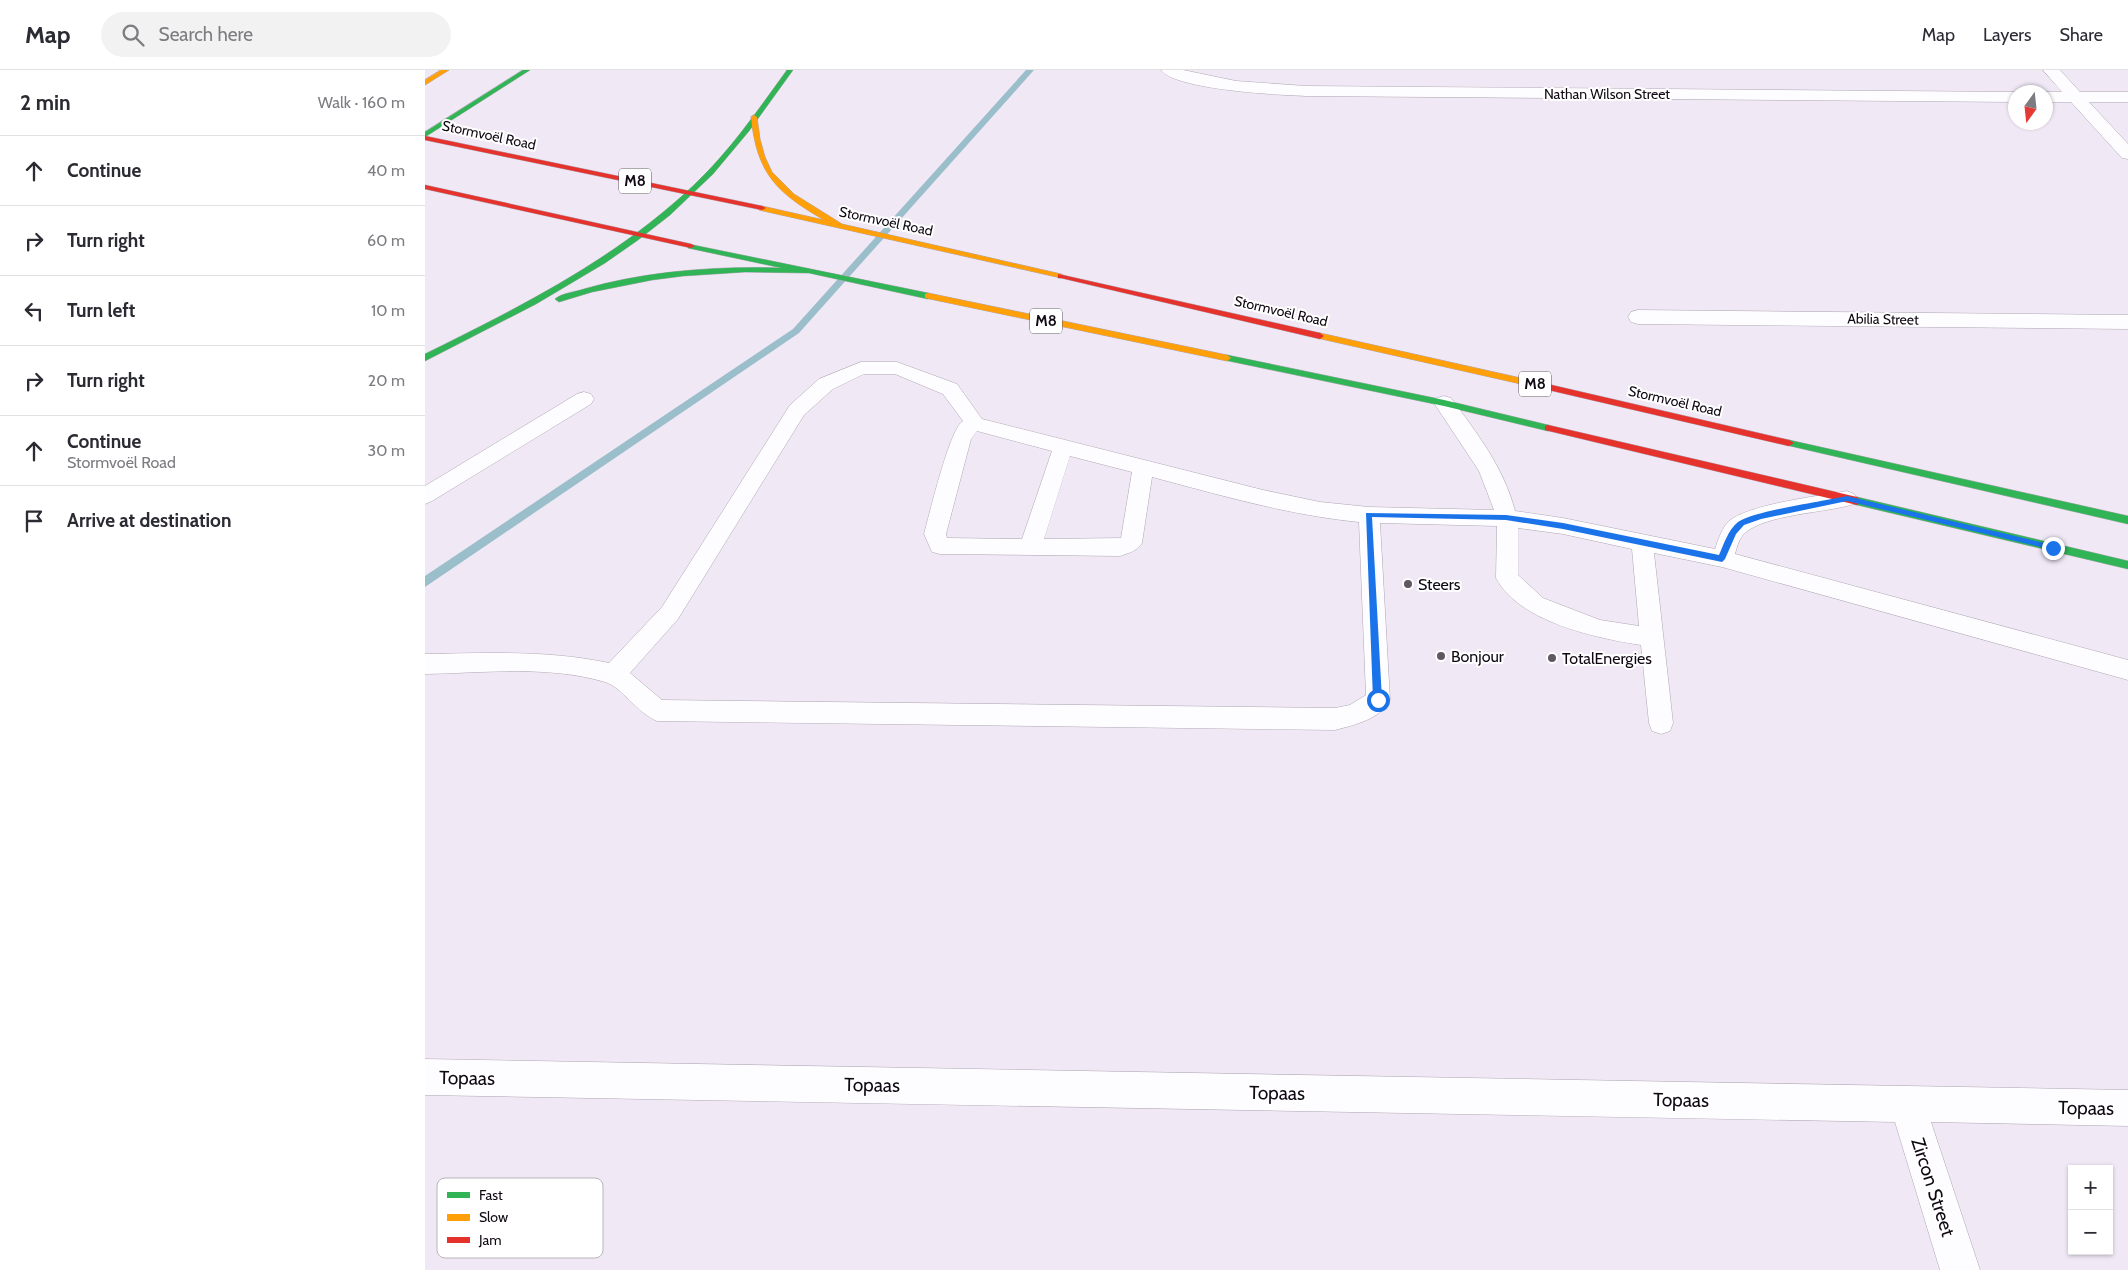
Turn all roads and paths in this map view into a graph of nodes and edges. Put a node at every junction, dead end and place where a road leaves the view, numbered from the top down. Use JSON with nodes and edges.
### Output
{"nodes":[{"id":1,"x":446,"y":70,"type":"edge"},
{"id":2,"x":527,"y":70,"type":"edge"},
{"id":3,"x":790,"y":70,"type":"edge"},
{"id":4,"x":1169,"y":70,"type":"edge"},
{"id":5,"x":2051,"y":70,"type":"edge"},
{"id":6,"x":425,"y":83,"type":"edge"},
{"id":7,"x":2008,"y":97,"type":"edge"},
{"id":8,"x":2053,"y":97,"type":"edge"},
{"id":9,"x":2076,"y":97,"type":"junction"},
{"id":10,"x":2128,"y":97,"type":"edge"},
{"id":11,"x":754,"y":117,"type":"junction"},
{"id":12,"x":425,"y":136,"type":"edge"},
{"id":13,"x":2128,"y":154,"type":"edge"},
{"id":14,"x":425,"y":187,"type":"edge"},
{"id":15,"x":691,"y":192,"type":"junction"},
{"id":16,"x":843,"y":227,"type":"junction"},
{"id":17,"x":641,"y":234,"type":"junction"},
{"id":18,"x":812,"y":272,"type":"junction"},
{"id":19,"x":1638,"y":317,"type":"dead end"},
{"id":20,"x":503,"y":319,"type":"junction"},
{"id":21,"x":2128,"y":322,"type":"edge"},
{"id":22,"x":425,"y":358,"type":"edge"},
{"id":23,"x":585,"y":399,"type":"dead end"},
{"id":24,"x":1444,"y":403,"type":"junction"},
{"id":25,"x":975,"y":424,"type":"junction"},
{"id":26,"x":1063,"y":447,"type":"junction"},
{"id":27,"x":1143,"y":468,"type":"junction"},
{"id":28,"x":425,"y":496,"type":"edge"},
{"id":29,"x":1847,"y":498,"type":"junction"},
{"id":30,"x":1369,"y":515,"type":"junction"},
{"id":31,"x":1506,"y":518,"type":"junction"},
{"id":32,"x":2128,"y":520,"type":"edge"},
{"id":33,"x":1642,"y":542,"type":"junction"},
{"id":34,"x":1031,"y":548,"type":"junction"},
{"id":35,"x":1722,"y":559,"type":"junction"},
{"id":36,"x":2128,"y":564,"type":"edge"},
{"id":37,"x":1652,"y":637,"type":"junction"},
{"id":38,"x":425,"y":664,"type":"edge"},
{"id":39,"x":2128,"y":670,"type":"edge"},
{"id":40,"x":614,"y":674,"type":"junction"},
{"id":41,"x":1661,"y":723,"type":"dead end"},
{"id":42,"x":425,"y":1078,"type":"edge"},
{"id":43,"x":1907,"y":1104,"type":"junction"},
{"id":44,"x":2128,"y":1108,"type":"edge"},
{"id":45,"x":1960,"y":1270,"type":"edge"}],
"edges":[{"from":1,"to":6,"type":"main road"},
{"from":2,"to":12,"type":"main road"},
{"from":3,"to":11,"type":"main road"},
{"from":4,"to":7,"type":"street","name":"Nathan Wilson Street"},
{"from":5,"to":9,"type":"street"},
{"from":8,"to":9,"type":"street"},
{"from":9,"to":10,"type":"street"},
{"from":9,"to":13,"type":"street"},
{"from":11,"to":15,"type":"main road"},
{"from":11,"to":16,"type":"main road"},
{"from":12,"to":15,"type":"main road","name":"Stormvoël Road","number":"M8"},
{"from":14,"to":17,"type":"main road","number":"M8"},
{"from":15,"to":16,"type":"main road","name":"Stormvoël Road","number":"M8"},
{"from":15,"to":17,"type":"main road"},
{"from":16,"to":32,"type":"main road","name":"Stormvoël Road","number":"M8"},
{"from":17,"to":18,"type":"main road","number":"M8"},
{"from":17,"to":20,"type":"main road"},
{"from":18,"to":20,"type":"main road"},
{"from":18,"to":24,"type":"main road","number":"M8"},
{"from":19,"to":21,"type":"street","name":"Abilia Street"},
{"from":20,"to":22,"type":"main road"},
{"from":23,"to":28,"type":"lane"},
{"from":24,"to":29,"type":"main road","number":"M8"},
{"from":24,"to":31,"type":"lane"},
{"from":25,"to":26,"type":"lane"},
{"from":25,"to":34,"type":"lane"},
{"from":25,"to":40,"type":"lane"},
{"from":26,"to":27,"type":"lane"},
{"from":26,"to":34,"type":"lane"},
{"from":27,"to":30,"type":"lane"},
{"from":27,"to":34,"type":"lane"},
{"from":29,"to":35,"type":"lane"},
{"from":29,"to":36,"type":"main road","number":"M8"},
{"from":30,"to":31,"type":"lane"},
{"from":30,"to":40,"type":"lane"},
{"from":31,"to":33,"type":"lane"},
{"from":31,"to":37,"type":"lane"},
{"from":33,"to":35,"type":"lane"},
{"from":33,"to":37,"type":"lane"},
{"from":35,"to":39,"type":"lane"},
{"from":37,"to":41,"type":"lane"},
{"from":38,"to":40,"type":"lane"},
{"from":42,"to":43,"type":"street","name":"Topaas"},
{"from":43,"to":44,"type":"street","name":"Topaas"},
{"from":43,"to":45,"type":"street","name":"Zircon Street"}]}
